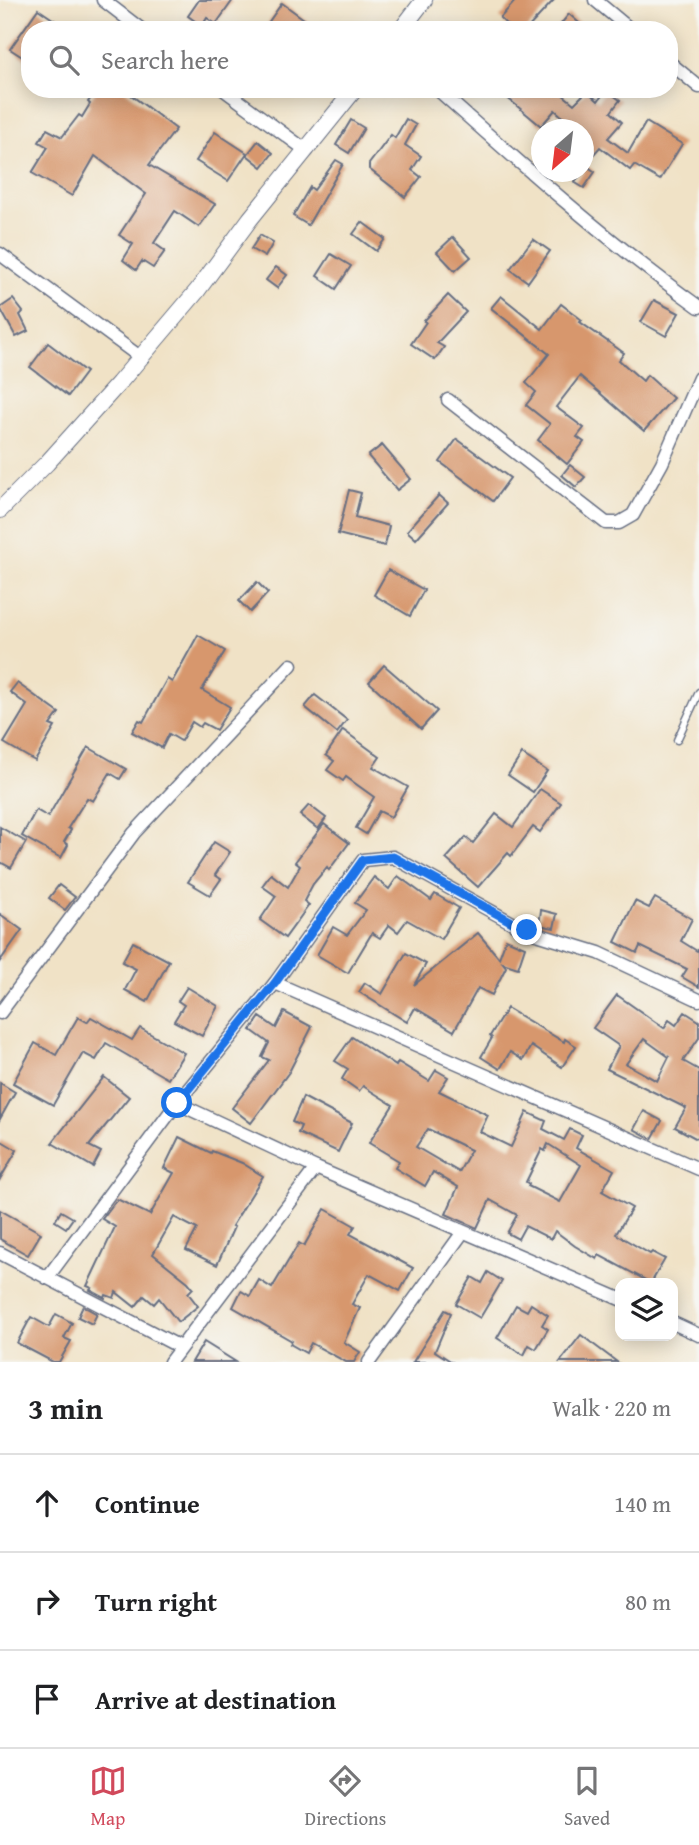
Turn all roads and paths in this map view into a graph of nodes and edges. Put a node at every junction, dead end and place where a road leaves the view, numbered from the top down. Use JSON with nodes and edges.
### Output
{"nodes":[{"id":1,"x":103,"y":0,"type":"edge"},
{"id":2,"x":424,"y":0,"type":"edge"},
{"id":3,"x":595,"y":0,"type":"edge"},
{"id":4,"x":130,"y":21,"type":"edge"},
{"id":5,"x":408,"y":21,"type":"edge"},
{"id":6,"x":620,"y":21,"type":"edge"},
{"id":7,"x":678,"y":70,"type":"edge"},
{"id":8,"x":699,"y":87,"type":"edge"},
{"id":9,"x":235,"y":98,"type":"edge"},
{"id":10,"x":348,"y":98,"type":"edge"},
{"id":11,"x":447,"y":98,"type":"edge"},
{"id":12,"x":307,"y":151,"type":"junction"},
{"id":13,"x":0,"y":254,"type":"edge"},
{"id":14,"x":699,"y":307,"type":"edge"},
{"id":15,"x":140,"y":357,"type":"junction"},
{"id":16,"x":699,"y":378,"type":"edge"},
{"id":17,"x":448,"y":400,"type":"dead end"},
{"id":18,"x":0,"y":510,"type":"edge"},
{"id":19,"x":291,"y":665,"type":"dead end"},
{"id":20,"x":699,"y":692,"type":"edge"},
{"id":21,"x":677,"y":740,"type":"dead end"},
{"id":22,"x":275,"y":983,"type":"junction"},
{"id":23,"x":699,"y":1000,"type":"edge"},
{"id":24,"x":0,"y":1013,"type":"edge"},
{"id":25,"x":177,"y":1103,"type":"junction"},
{"id":26,"x":316,"y":1168,"type":"junction"},
{"id":27,"x":699,"y":1168,"type":"edge"},
{"id":28,"x":463,"y":1233,"type":"junction"},
{"id":29,"x":0,"y":1253,"type":"edge"},
{"id":30,"x":47,"y":1278,"type":"junction"},
{"id":31,"x":615,"y":1297,"type":"edge"},
{"id":32,"x":678,"y":1325,"type":"edge"},
{"id":33,"x":699,"y":1335,"type":"edge"},
{"id":34,"x":180,"y":1348,"type":"junction"},
{"id":35,"x":170,"y":1362,"type":"edge"},
{"id":36,"x":369,"y":1362,"type":"edge"}],
"edges":[{"from":1,"to":4,"type":"street"},
{"from":2,"to":5,"type":"street"},
{"from":3,"to":6,"type":"street"},
{"from":7,"to":8,"type":"street"},
{"from":9,"to":12,"type":"street"},
{"from":10,"to":12,"type":"street"},
{"from":11,"to":14,"type":"street"},
{"from":12,"to":15,"type":"street"},
{"from":13,"to":15,"type":"street"},
{"from":15,"to":18,"type":"street"},
{"from":16,"to":17,"type":"street"},
{"from":19,"to":24,"type":"street"},
{"from":20,"to":21,"type":"lane"},
{"from":22,"to":23,"type":"street"},
{"from":22,"to":25,"type":"street"},
{"from":22,"to":27,"type":"street"},
{"from":25,"to":26,"type":"street"},
{"from":25,"to":30,"type":"street"},
{"from":26,"to":28,"type":"street"},
{"from":26,"to":34,"type":"street"},
{"from":28,"to":31,"type":"street"},
{"from":28,"to":36,"type":"street"},
{"from":29,"to":30,"type":"street"},
{"from":30,"to":34,"type":"street"},
{"from":32,"to":33,"type":"street"},
{"from":34,"to":35,"type":"street"}]}
